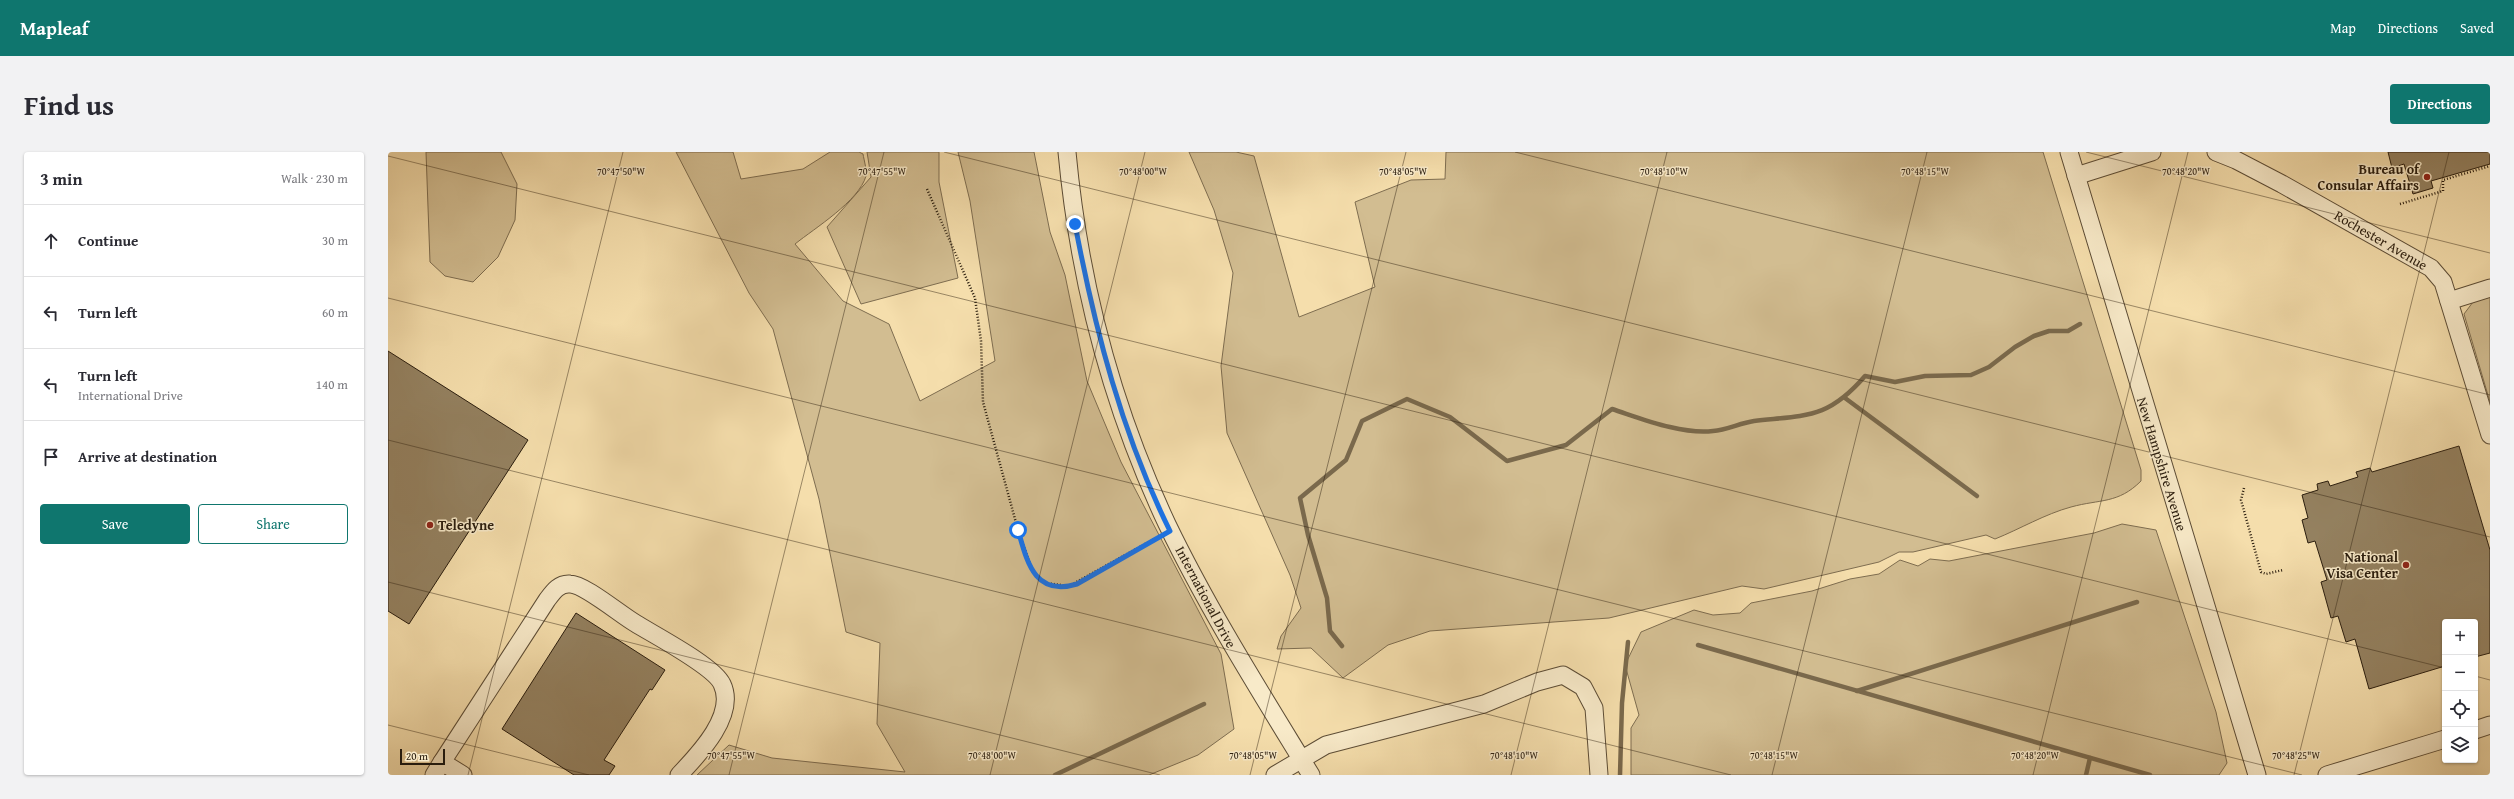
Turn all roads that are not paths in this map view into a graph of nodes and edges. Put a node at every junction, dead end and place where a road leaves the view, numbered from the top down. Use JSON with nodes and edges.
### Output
{"nodes":[{"id":1,"x":1067,"y":152,"type":"edge"},
{"id":2,"x":2069,"y":152,"type":"edge"},
{"id":3,"x":2152,"y":152,"type":"edge"},
{"id":4,"x":2216,"y":152,"type":"edge"},
{"id":5,"x":2076,"y":176,"type":"junction"},
{"id":6,"x":2490,"y":288,"type":"edge"},
{"id":7,"x":2449,"y":301,"type":"junction"},
{"id":8,"x":2490,"y":435,"type":"edge"},
{"id":9,"x":2490,"y":725,"type":"edge"},
{"id":10,"x":2478,"y":729,"type":"edge"},
{"id":11,"x":2442,"y":740,"type":"edge"},
{"id":12,"x":1301,"y":760,"type":"junction"},
{"id":13,"x":438,"y":768,"type":"edge"},
{"id":14,"x":463,"y":775,"type":"edge"},
{"id":15,"x":678,"y":775,"type":"edge"},
{"id":16,"x":1274,"y":775,"type":"edge"},
{"id":17,"x":1311,"y":775,"type":"edge"},
{"id":18,"x":1599,"y":775,"type":"edge"},
{"id":19,"x":2257,"y":775,"type":"edge"},
{"id":20,"x":2327,"y":775,"type":"edge"}],
"edges":[{"from":1,"to":12,"type":"street","name":"International Drive"},
{"from":2,"to":5,"type":"street","name":"New Hampshire Avenue"},
{"from":3,"to":5,"type":"street"},
{"from":4,"to":7,"type":"street","name":"Rochester Avenue"},
{"from":5,"to":19,"type":"street","name":"New Hampshire Avenue"},
{"from":6,"to":7,"type":"street"},
{"from":7,"to":8,"type":"street","name":"Rochester Avenue"},
{"from":9,"to":10,"type":"street"},
{"from":11,"to":20,"type":"street"},
{"from":12,"to":16,"type":"street"},
{"from":12,"to":17,"type":"street","name":"International Drive"},
{"from":12,"to":18,"type":"street"},
{"from":13,"to":14,"type":"street"},
{"from":13,"to":15,"type":"street"}]}
